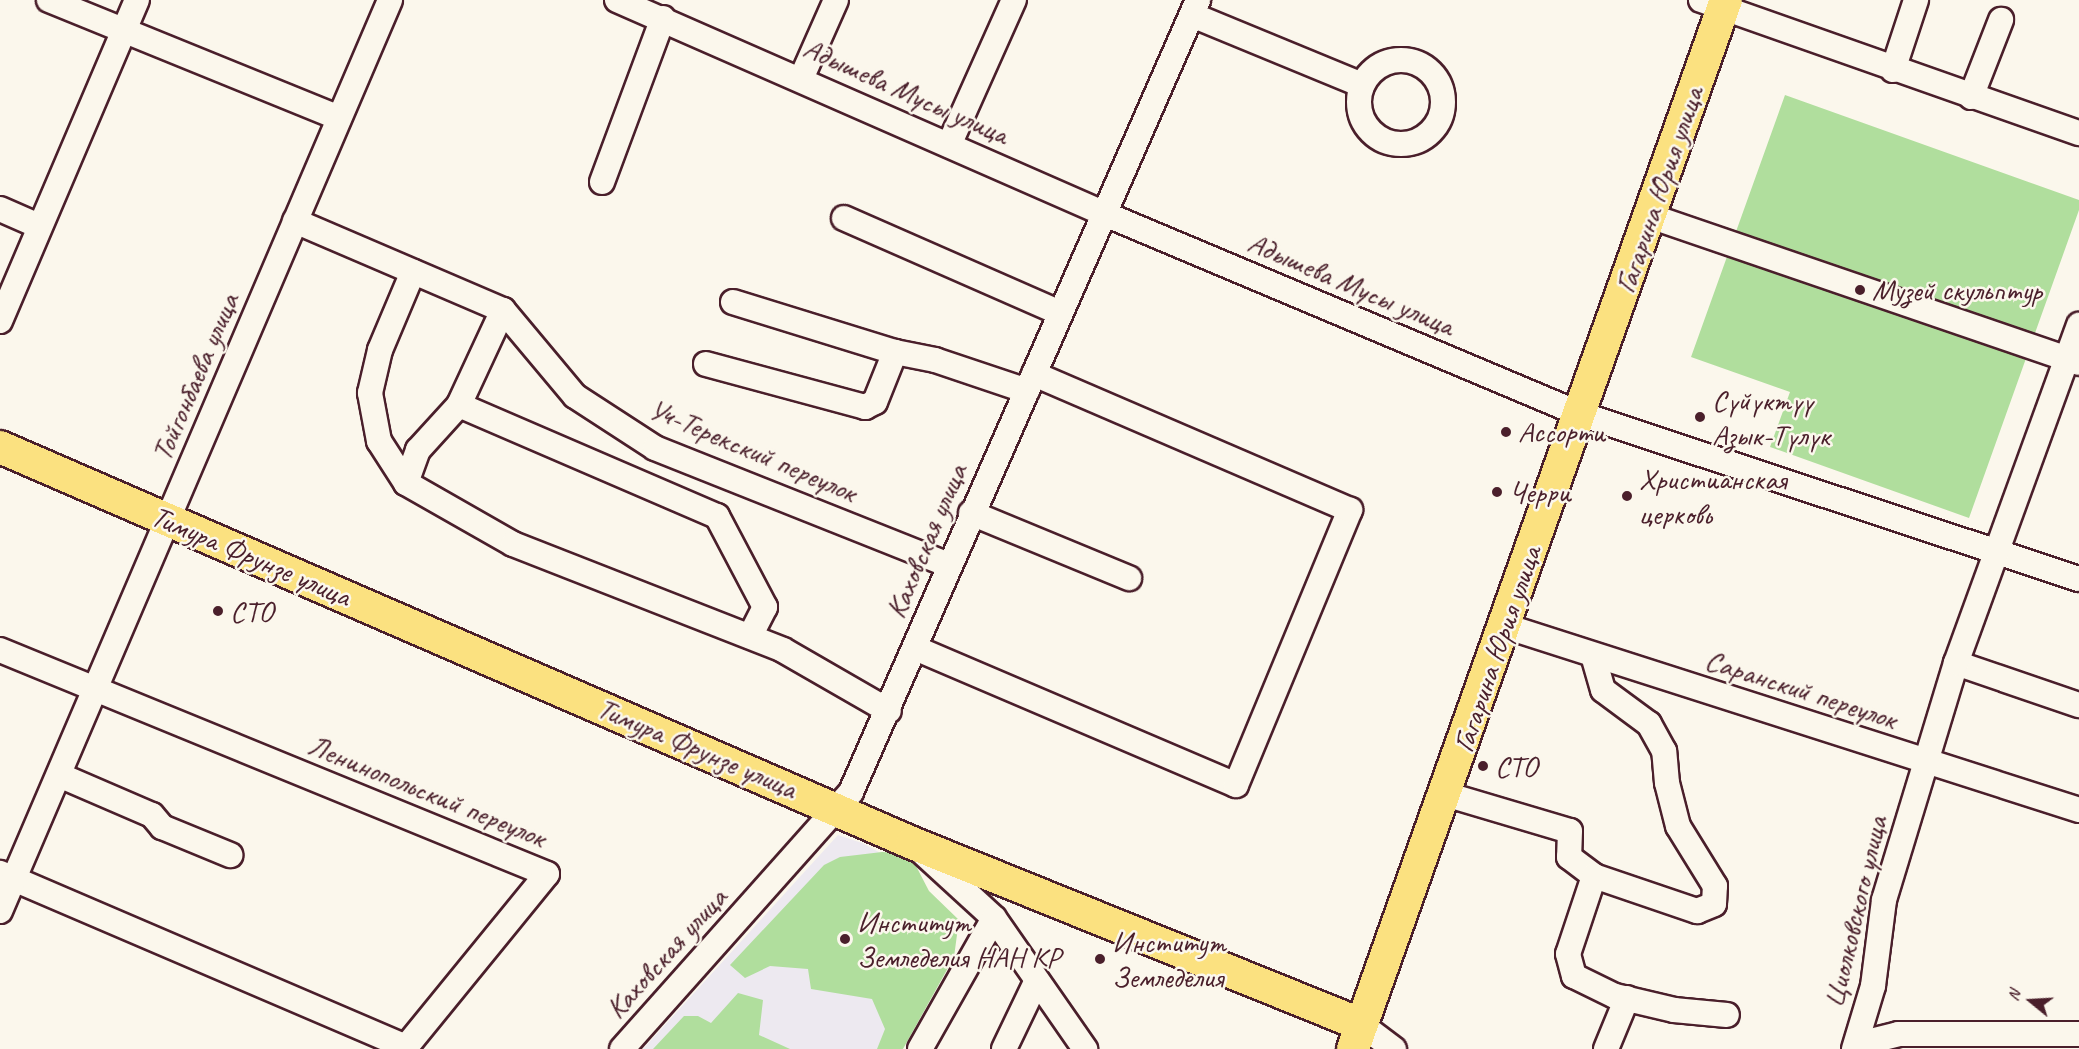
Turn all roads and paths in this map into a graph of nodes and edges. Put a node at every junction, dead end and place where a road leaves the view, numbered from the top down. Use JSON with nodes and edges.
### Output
{"nodes":[{"id":1,"x":49,"y":0,"type":"edge"},
{"id":2,"x":137,"y":0,"type":"edge"},
{"id":3,"x":390,"y":0,"type":"edge"},
{"id":4,"x":617,"y":0,"type":"edge"},
{"id":5,"x":836,"y":0,"type":"edge"},
{"id":6,"x":1014,"y":0,"type":"edge"},
{"id":7,"x":1916,"y":0,"type":"edge"},
{"id":8,"x":1717,"y":3,"type":"edge"},
{"id":9,"x":1195,"y":8,"type":"edge"},
{"id":10,"x":658,"y":10,"type":"edge"},
{"id":11,"x":2001,"y":20,"type":"dead end"},
{"id":12,"x":123,"y":32,"type":"junction"},
{"id":13,"x":1893,"y":70,"type":"junction"},
{"id":14,"x":801,"y":79,"type":"junction"},
{"id":15,"x":1362,"y":85,"type":"dead end"},
{"id":16,"x":1971,"y":97,"type":"junction"},
{"id":17,"x":339,"y":118,"type":"junction"},
{"id":18,"x":2079,"y":133,"type":"edge"},
{"id":19,"x":949,"y":145,"type":"junction"},
{"id":20,"x":602,"y":182,"type":"dead end"},
{"id":21,"x":0,"y":209,"type":"edge"},
{"id":22,"x":1105,"y":214,"type":"junction"},
{"id":23,"x":1650,"y":216,"type":"junction"},
{"id":24,"x":844,"y":218,"type":"dead end"},
{"id":25,"x":295,"y":221,"type":"junction"},
{"id":26,"x":39,"y":226,"type":"junction"},
{"id":27,"x":414,"y":272,"type":"junction"},
{"id":28,"x":733,"y":302,"type":"dead end"},
{"id":29,"x":503,"y":310,"type":"junction"},
{"id":30,"x":1060,"y":313,"type":"junction"},
{"id":31,"x":0,"y":321,"type":"edge"},
{"id":32,"x":2079,"y":325,"type":"edge"},
{"id":33,"x":895,"y":352,"type":"junction"},
{"id":34,"x":2073,"y":361,"type":"edge"},
{"id":35,"x":706,"y":364,"type":"dead end"},
{"id":36,"x":1031,"y":382,"type":"junction"},
{"id":37,"x":459,"y":405,"type":"junction"},
{"id":38,"x":1580,"y":414,"type":"junction"},
{"id":39,"x":0,"y":447,"type":"edge"},
{"id":40,"x":406,"y":483,"type":"junction"},
{"id":41,"x":971,"y":513,"type":"junction"},
{"id":42,"x":169,"y":520,"type":"junction"},
{"id":43,"x":1995,"y":551,"type":"junction"},
{"id":44,"x":949,"y":565,"type":"junction"},
{"id":45,"x":1129,"y":578,"type":"dead end"},
{"id":46,"x":2079,"y":579,"type":"edge"},
{"id":47,"x":1505,"y":626,"type":"junction"},
{"id":48,"x":750,"y":636,"type":"junction"},
{"id":49,"x":915,"y":648,"type":"junction"},
{"id":50,"x":0,"y":650,"type":"edge"},
{"id":51,"x":1593,"y":655,"type":"junction"},
{"id":52,"x":1956,"y":663,"type":"junction"},
{"id":53,"x":96,"y":690,"type":"junction"},
{"id":54,"x":2079,"y":705,"type":"edge"},
{"id":55,"x":889,"y":711,"type":"junction"},
{"id":56,"x":1927,"y":762,"type":"junction"},
{"id":57,"x":59,"y":775,"type":"junction"},
{"id":58,"x":1445,"y":794,"type":"junction"},
{"id":59,"x":837,"y":809,"type":"junction"},
{"id":60,"x":2079,"y":810,"type":"edge"},
{"id":61,"x":912,"y":843,"type":"junction"},
{"id":62,"x":230,"y":855,"type":"dead end"},
{"id":63,"x":7,"y":876,"type":"edge"},
{"id":64,"x":1594,"y":876,"type":"junction"},
{"id":65,"x":0,"y":911,"type":"edge"},
{"id":66,"x":994,"y":918,"type":"junction"},
{"id":67,"x":1037,"y":980,"type":"junction"},
{"id":68,"x":1626,"y":998,"type":"junction"},
{"id":69,"x":1727,"y":1014,"type":"dead end"},
{"id":70,"x":2079,"y":1034,"type":"edge"},
{"id":71,"x":1365,"y":1041,"type":"edge"},
{"id":72,"x":622,"y":1049,"type":"edge"},
{"id":73,"x":920,"y":1049,"type":"edge"},
{"id":74,"x":1004,"y":1049,"type":"edge"},
{"id":75,"x":1085,"y":1049,"type":"edge"},
{"id":76,"x":1394,"y":1049,"type":"edge"},
{"id":77,"x":1606,"y":1049,"type":"edge"},
{"id":78,"x":1854,"y":1049,"type":"edge"},
{"id":79,"x":1861,"y":1049,"type":"edge"}],
"edges":[{"from":1,"to":12,"type":"street"},
{"from":2,"to":12,"type":"street"},
{"from":3,"to":17,"type":"street","name":"Тойгонбаева улица"},
{"from":4,"to":10,"type":"street","name":"Адышева Мусы улица"},
{"from":5,"to":14,"type":"street"},
{"from":6,"to":19,"type":"street"},
{"from":7,"to":13,"type":"street"},
{"from":8,"to":13,"type":"street"},
{"from":8,"to":23,"type":"main road","name":"Гагарина Юрия улица"},
{"from":9,"to":15,"type":"street"},
{"from":9,"to":22,"type":"street","name":"Каховская улица"},
{"from":10,"to":14,"type":"street","name":"Адышева Мусы улица"},
{"from":10,"to":20,"type":"street"},
{"from":11,"to":16,"type":"street"},
{"from":12,"to":17,"type":"street"},
{"from":12,"to":26,"type":"street"},
{"from":13,"to":16,"type":"street"},
{"from":14,"to":19,"type":"street","name":"Адышева Мусы улица"},
{"from":16,"to":18,"type":"street"},
{"from":17,"to":25,"type":"street","name":"Тойгонбаева улица"},
{"from":19,"to":22,"type":"street","name":"Адышева Мусы улица"},
{"from":21,"to":26,"type":"street"},
{"from":22,"to":30,"type":"street","name":"Каховская улица"},
{"from":22,"to":38,"type":"street","name":"Адышева Мусы улица"},
{"from":23,"to":34,"type":"street"},
{"from":23,"to":38,"type":"main road","name":"Гагарина Юрия улица"},
{"from":24,"to":30,"type":"street"},
{"from":25,"to":27,"type":"street","name":"Уч-Терекский переулок"},
{"from":25,"to":42,"type":"street","name":"Тойгонбаева улица"},
{"from":26,"to":31,"type":"street"},
{"from":27,"to":29,"type":"street","name":"Уч-Терекский переулок"},
{"from":27,"to":40,"type":"street"},
{"from":28,"to":33,"type":"street"},
{"from":29,"to":37,"type":"street"},
{"from":29,"to":44,"type":"street","name":"Уч-Терекский переулок"},
{"from":30,"to":36,"type":"street","name":"Каховская улица"},
{"from":32,"to":34,"type":"street","name":"Циолковского улица"},
{"from":33,"to":35,"type":"street"},
{"from":33,"to":36,"type":"street"},
{"from":34,"to":43,"type":"street","name":"Циолковского улица"},
{"from":36,"to":41,"type":"street","name":"Каховская улица"},
{"from":36,"to":49,"type":"street"},
{"from":37,"to":40,"type":"street"},
{"from":37,"to":48,"type":"street"},
{"from":38,"to":43,"type":"street","name":"Адышева Мусы улица"},
{"from":38,"to":47,"type":"main road","name":"Гагарина Юрия улица"},
{"from":39,"to":42,"type":"main road","name":"Тимура Фрунзе улица"},
{"from":40,"to":48,"type":"street"},
{"from":41,"to":44,"type":"street","name":"Каховская улица"},
{"from":41,"to":45,"type":"street"},
{"from":42,"to":53,"type":"street","name":"Тойгонбаева улица"},
{"from":42,"to":59,"type":"main road","name":"Тимура Фрунзе улица"},
{"from":43,"to":46,"type":"street","name":"Адышева Мусы улица"},
{"from":43,"to":52,"type":"street","name":"Циолковского улица"},
{"from":44,"to":49,"type":"street","name":"Каховская улица"},
{"from":47,"to":51,"type":"street","name":"Саранский переулок"},
{"from":47,"to":58,"type":"main road","name":"Гагарина Юрия улица"},
{"from":48,"to":55,"type":"street"},
{"from":49,"to":55,"type":"street","name":"Каховская улица"},
{"from":50,"to":53,"type":"street","name":"Ленинопольский переулок"},
{"from":51,"to":56,"type":"street","name":"Саранский переулок"},
{"from":51,"to":64,"type":"street"},
{"from":52,"to":54,"type":"street"},
{"from":52,"to":56,"type":"street","name":"Циолковского улица"},
{"from":53,"to":57,"type":"street","name":"Тойгонбаева улица"},
{"from":53,"to":63,"type":"street","name":"Ленинопольский переулок"},
{"from":55,"to":59,"type":"street","name":"Каховская улица"},
{"from":56,"to":60,"type":"street","name":"Саранский переулок"},
{"from":56,"to":78,"type":"street","name":"Циолковского улица"},
{"from":57,"to":62,"type":"street"},
{"from":57,"to":63,"type":"street","name":"Тойгонбаева улица"},
{"from":58,"to":64,"type":"street"},
{"from":58,"to":71,"type":"main road","name":"Гагарина Юрия улица"},
{"from":59,"to":61,"type":"main road","name":"Тимура Фрунзе улица"},
{"from":59,"to":72,"type":"street","name":"Каховская улица"},
{"from":61,"to":66,"type":"street"},
{"from":61,"to":71,"type":"main road","name":"Тимура Фрунзе улица"},
{"from":63,"to":65,"type":"street","name":"Тойгонбаева улица"},
{"from":64,"to":68,"type":"street"},
{"from":66,"to":67,"type":"street"},
{"from":66,"to":73,"type":"street"},
{"from":67,"to":74,"type":"street"},
{"from":67,"to":75,"type":"street"},
{"from":68,"to":69,"type":"street"},
{"from":68,"to":77,"type":"street"},
{"from":70,"to":79,"type":"street"},
{"from":71,"to":76,"type":"street","name":"Тимура Фрунзе улица"}]}
